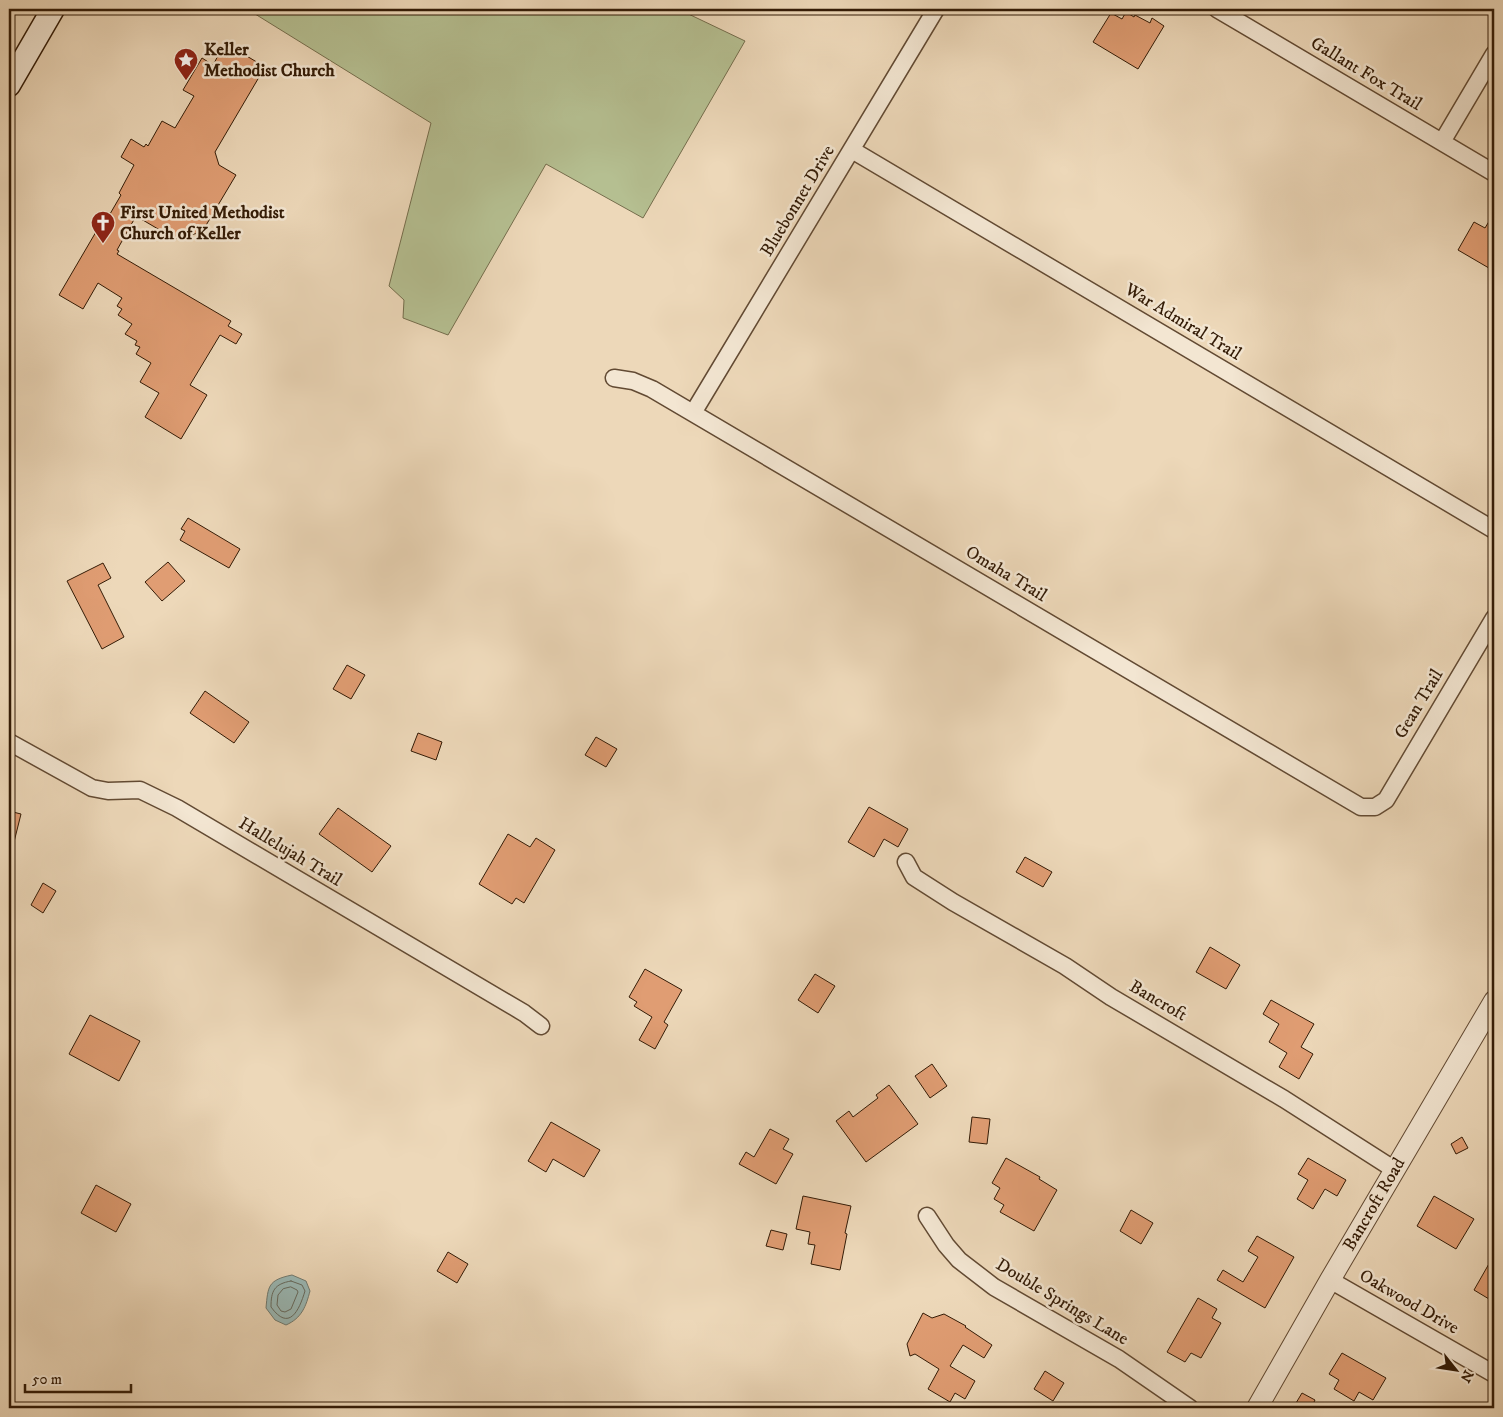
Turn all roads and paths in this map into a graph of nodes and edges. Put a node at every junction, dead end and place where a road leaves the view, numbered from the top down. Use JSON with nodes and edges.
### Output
{"nodes":[{"id":1,"x":53,"y":9,"type":"edge"},
{"id":2,"x":936,"y":9,"type":"edge"},
{"id":3,"x":1217,"y":9,"type":"edge"},
{"id":4,"x":1494,"y":54,"type":"edge"},
{"id":5,"x":9,"y":85,"type":"edge"},
{"id":6,"x":1442,"y":142,"type":"junction"},
{"id":7,"x":852,"y":150,"type":"junction"},
{"id":8,"x":1494,"y":173,"type":"edge"},
{"id":9,"x":614,"y":378,"type":"dead end"},
{"id":10,"x":693,"y":413,"type":"junction"},
{"id":11,"x":1494,"y":530,"type":"edge"},
{"id":12,"x":1494,"y":618,"type":"edge"},
{"id":13,"x":9,"y":742,"type":"edge"},
{"id":14,"x":1375,"y":807,"type":"joint"},
{"id":15,"x":906,"y":862,"type":"dead end"},
{"id":16,"x":1494,"y":1001,"type":"edge"},
{"id":17,"x":541,"y":1026,"type":"dead end"},
{"id":18,"x":1395,"y":1170,"type":"junction"},
{"id":19,"x":927,"y":1216,"type":"dead end"},
{"id":20,"x":1330,"y":1280,"type":"junction"},
{"id":21,"x":1494,"y":1374,"type":"edge"},
{"id":22,"x":1190,"y":1408,"type":"edge"},
{"id":23,"x":1257,"y":1408,"type":"edge"}],
"edges":[{"from":1,"to":5,"type":"main road"},
{"from":2,"to":7,"type":"street","name":"Bluebonnet Drive"},
{"from":3,"to":6,"type":"street","name":"Gallant Fox Trail"},
{"from":4,"to":6,"type":"street"},
{"from":6,"to":8,"type":"street","name":"Gallant Fox Trail"},
{"from":7,"to":10,"type":"street","name":"Bluebonnet Drive"},
{"from":7,"to":11,"type":"street","name":"War Admiral Trail"},
{"from":9,"to":10,"type":"street","name":"Omaha Trail"},
{"from":10,"to":14,"type":"street","name":"Omaha Trail"},
{"from":12,"to":14,"type":"street","name":"Gean Trail"},
{"from":13,"to":17,"type":"street","name":"Hallelujah Trail"},
{"from":15,"to":18,"type":"street","name":"Bancroft"},
{"from":16,"to":18,"type":"street","name":"Bancroft Road"},
{"from":18,"to":20,"type":"street","name":"Bancroft Road"},
{"from":19,"to":22,"type":"street","name":"Double Springs Lane"},
{"from":20,"to":21,"type":"street","name":"Oakwood Drive"},
{"from":20,"to":23,"type":"street","name":"Bancroft Road"}]}
